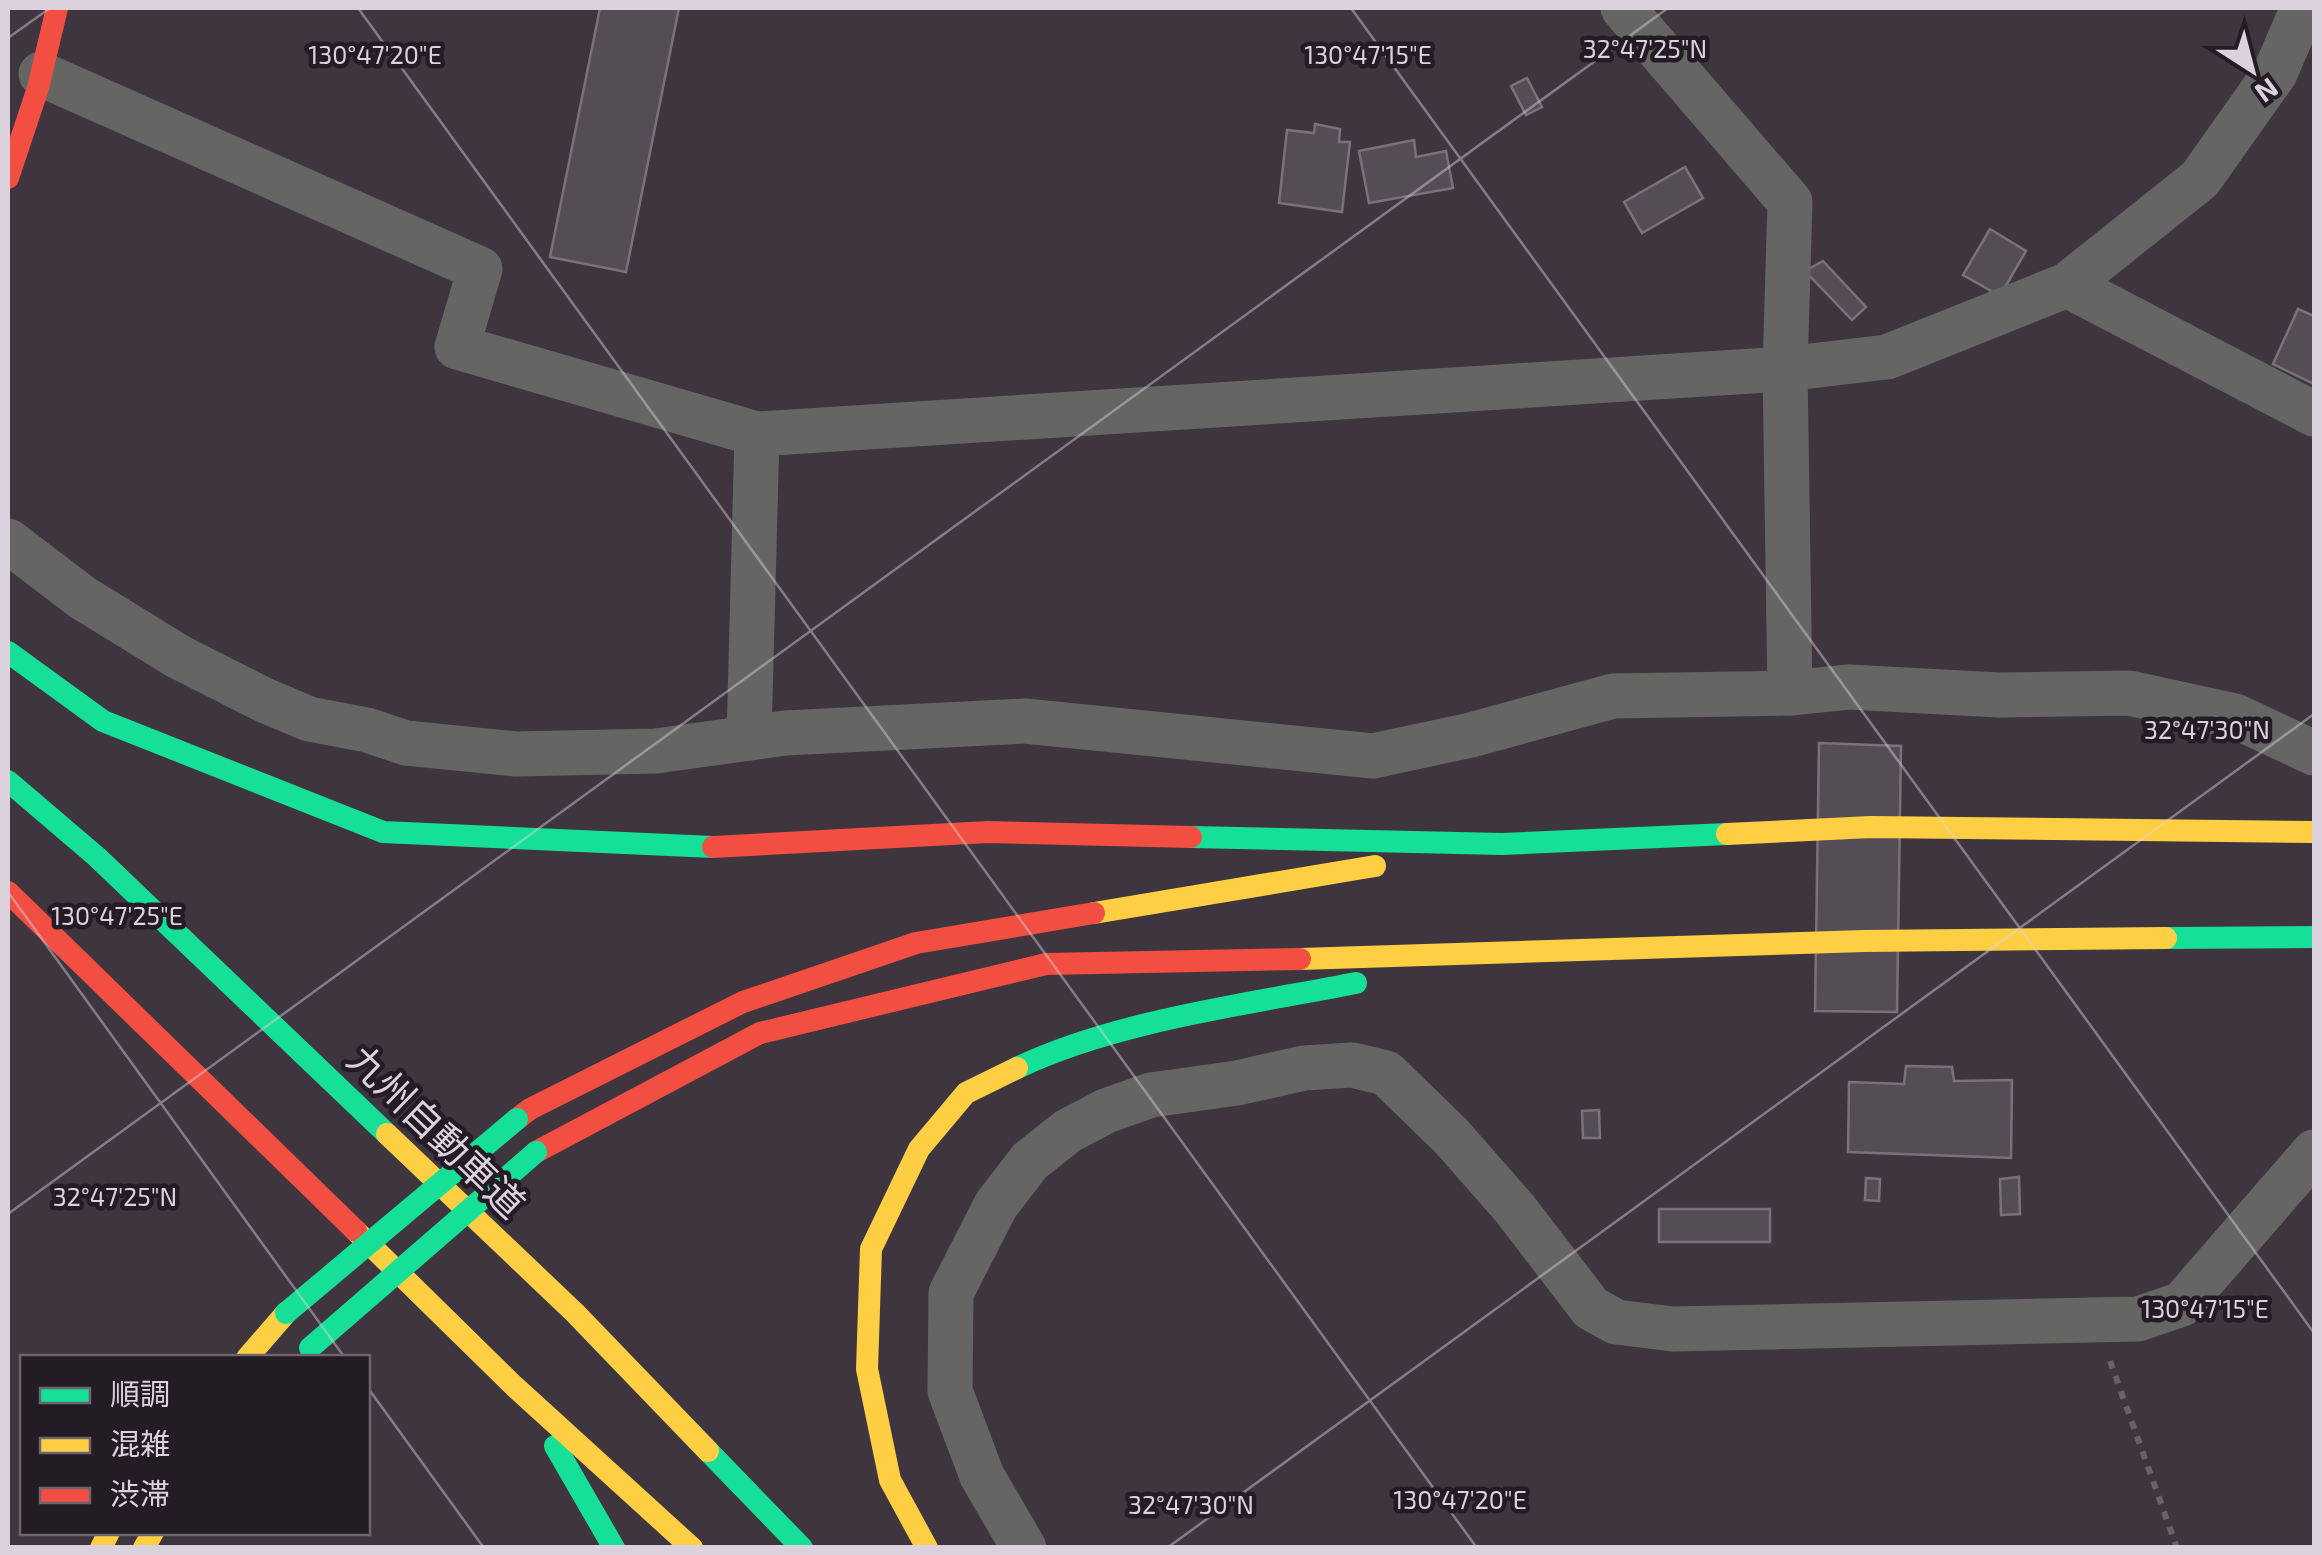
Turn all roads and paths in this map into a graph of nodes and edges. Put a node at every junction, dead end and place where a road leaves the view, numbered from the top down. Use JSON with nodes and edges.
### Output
{"nodes":[{"id":1,"x":56,"y":8,"type":"edge"},
{"id":2,"x":1623,"y":8,"type":"edge"},
{"id":3,"x":2304,"y":8,"type":"edge"},
{"id":4,"x":41,"y":74,"type":"junction"},
{"id":5,"x":8,"y":178,"type":"edge"},
{"id":6,"x":2067,"y":285,"type":"junction"},
{"id":7,"x":1784,"y":370,"type":"junction"},
{"id":8,"x":2314,"y":414,"type":"edge"},
{"id":9,"x":757,"y":434,"type":"junction"},
{"id":10,"x":8,"y":541,"type":"edge"},
{"id":11,"x":8,"y":652,"type":"edge"},
{"id":12,"x":1790,"y":692,"type":"junction"},
{"id":13,"x":749,"y":738,"type":"junction"},
{"id":14,"x":2314,"y":752,"type":"edge"},
{"id":15,"x":8,"y":781,"type":"edge"},
{"id":16,"x":2260,"y":829,"type":"junction"},
{"id":17,"x":2314,"y":832,"type":"edge"},
{"id":18,"x":2314,"y":841,"type":"edge"},
{"id":19,"x":1502,"y":844,"type":"junction"},
{"id":20,"x":8,"y":892,"type":"edge"},
{"id":21,"x":2314,"y":937,"type":"edge"},
{"id":22,"x":2260,"y":938,"type":"junction"},
{"id":23,"x":2314,"y":945,"type":"edge"},
{"id":24,"x":1511,"y":954,"type":"junction"},
{"id":25,"x":2314,"y":1152,"type":"edge"},
{"id":26,"x":2094,"y":1318,"type":"junction"},
{"id":27,"x":304,"y":1352,"type":"edge"},
{"id":28,"x":250,"y":1355,"type":"edge"},
{"id":29,"x":514,"y":1386,"type":"junction"},
{"id":30,"x":614,"y":1548,"type":"edge"},
{"id":31,"x":692,"y":1548,"type":"edge"},
{"id":32,"x":802,"y":1548,"type":"edge"},
{"id":33,"x":928,"y":1548,"type":"edge"},
{"id":34,"x":1024,"y":1548,"type":"edge"},
{"id":35,"x":2178,"y":1548,"type":"edge"}],
"edges":[{"from":1,"to":4,"type":"main road"},
{"from":2,"to":7,"type":"street"},
{"from":3,"to":6,"type":"street"},
{"from":4,"to":5,"type":"main road"},
{"from":4,"to":9,"type":"street"},
{"from":6,"to":7,"type":"street"},
{"from":6,"to":8,"type":"street"},
{"from":7,"to":9,"type":"street"},
{"from":7,"to":12,"type":"street"},
{"from":9,"to":13,"type":"street"},
{"from":10,"to":13,"type":"street"},
{"from":11,"to":19,"type":"main road"},
{"from":12,"to":13,"type":"street"},
{"from":12,"to":14,"type":"street"},
{"from":15,"to":32,"type":"main road","name":"九州自動車道"},
{"from":16,"to":17,"type":"main road"},
{"from":16,"to":18,"type":"main road"},
{"from":16,"to":19,"type":"main road"},
{"from":19,"to":28,"type":"main road","bridge":true},
{"from":20,"to":29,"type":"main road"},
{"from":21,"to":22,"type":"main road"},
{"from":22,"to":23,"type":"main road"},
{"from":22,"to":24,"type":"main road"},
{"from":24,"to":27,"type":"main road","bridge":true},
{"from":24,"to":33,"type":"main road"},
{"from":25,"to":26,"type":"street"},
{"from":26,"to":34,"type":"street"},
{"from":26,"to":35,"type":"path"},
{"from":29,"to":30,"type":"main road"},
{"from":29,"to":31,"type":"main road"}]}
